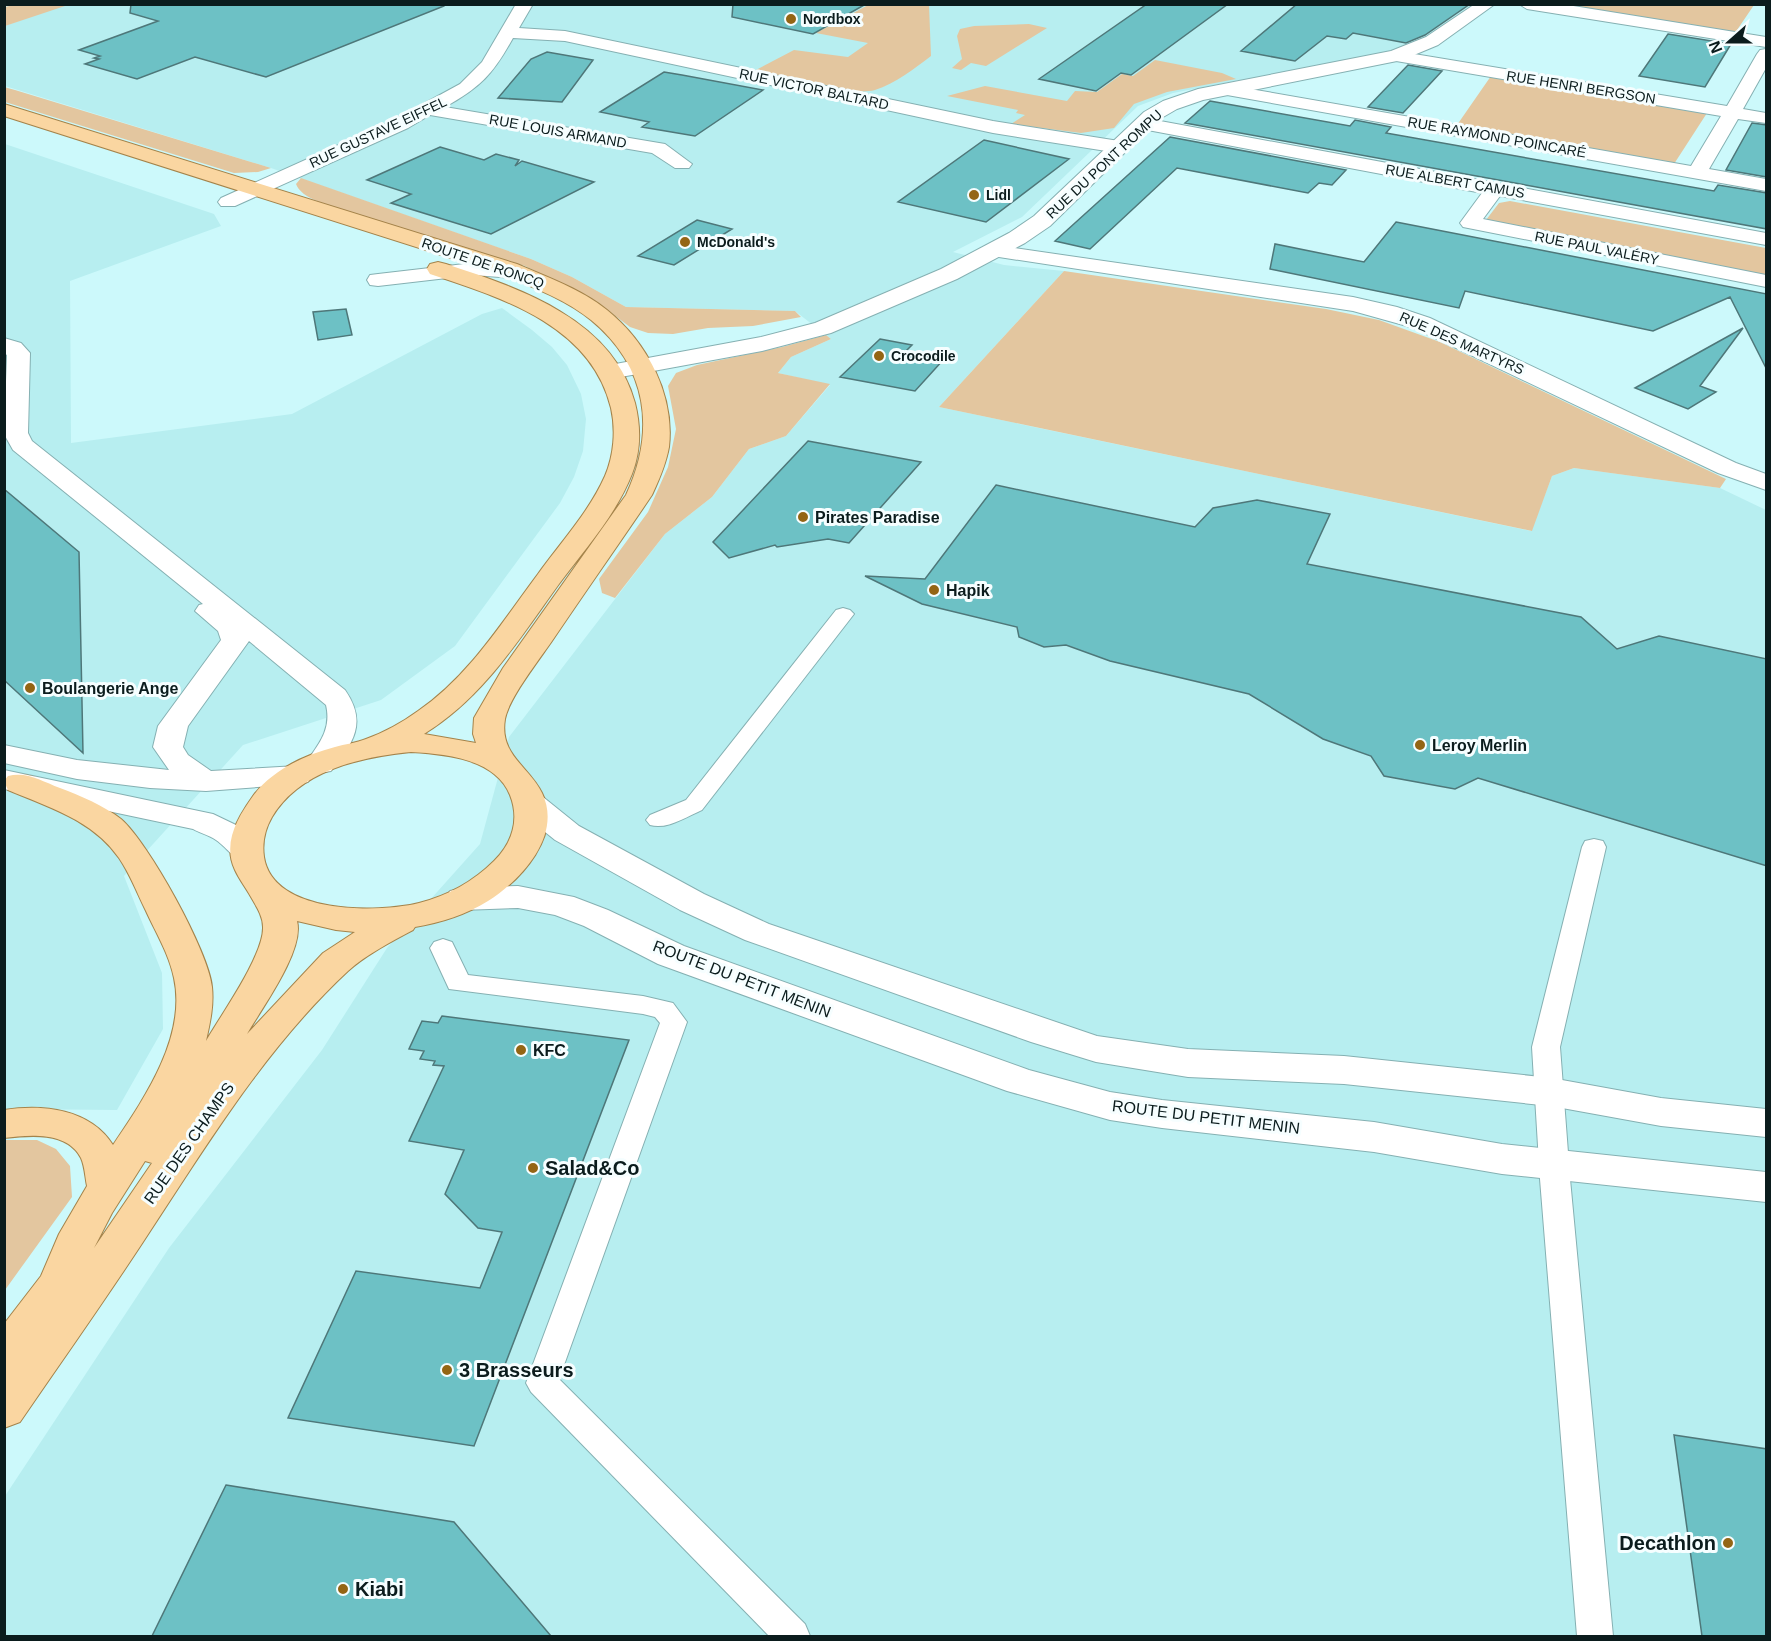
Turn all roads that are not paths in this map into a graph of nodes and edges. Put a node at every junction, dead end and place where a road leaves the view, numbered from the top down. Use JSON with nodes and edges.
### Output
{"nodes":[{"id":1,"x":525,"y":4,"type":"edge"},
{"id":2,"x":1487,"y":4,"type":"edge"},
{"id":3,"x":1527,"y":4,"type":"edge"},
{"id":4,"x":508,"y":33,"type":"junction"},
{"id":5,"x":1767,"y":42,"type":"edge"},
{"id":6,"x":1422,"y":46,"type":"junction"},
{"id":7,"x":1767,"y":54,"type":"edge"},
{"id":8,"x":1396,"y":56,"type":"junction"},
{"id":9,"x":1227,"y":90,"type":"junction"},
{"id":10,"x":1767,"y":103,"type":"edge"},
{"id":11,"x":1735,"y":105,"type":"junction"},
{"id":12,"x":4,"y":110,"type":"edge"},
{"id":13,"x":430,"y":110,"type":"junction"},
{"id":14,"x":1767,"y":118,"type":"edge"},
{"id":15,"x":1144,"y":124,"type":"junction"},
{"id":16,"x":4,"y":129,"type":"edge"},
{"id":17,"x":1119,"y":147,"type":"junction"},
{"id":18,"x":681,"y":164,"type":"dead end"},
{"id":19,"x":1697,"y":173,"type":"junction"},
{"id":20,"x":1767,"y":185,"type":"edge"},
{"id":21,"x":1496,"y":188,"type":"junction"},
{"id":22,"x":255,"y":189,"type":"junction"},
{"id":23,"x":228,"y":202,"type":"junction"},
{"id":24,"x":1767,"y":239,"type":"edge"},
{"id":25,"x":993,"y":251,"type":"junction"},
{"id":26,"x":444,"y":272,"type":"junction"},
{"id":27,"x":515,"y":272,"type":"junction"},
{"id":28,"x":378,"y":280,"type":"dead end"},
{"id":29,"x":1767,"y":281,"type":"edge"},
{"id":30,"x":4,"y":345,"type":"edge"},
{"id":31,"x":636,"y":359,"type":"junction"},
{"id":32,"x":606,"y":364,"type":"junction"},
{"id":33,"x":4,"y":447,"type":"edge"},
{"id":34,"x":1767,"y":483,"type":"edge"},
{"id":35,"x":843,"y":614,"type":"dead end"},
{"id":36,"x":377,"y":746,"type":"junction"},
{"id":37,"x":499,"y":764,"type":"junction"},
{"id":38,"x":309,"y":770,"type":"junction"},
{"id":39,"x":9,"y":772,"type":"edge"},
{"id":40,"x":206,"y":782,"type":"junction"},
{"id":41,"x":531,"y":804,"type":"junction"},
{"id":42,"x":658,"y":820,"type":"dead end"},
{"id":43,"x":1594,"y":847,"type":"dead end"},
{"id":44,"x":247,"y":851,"type":"junction"},
{"id":45,"x":263,"y":887,"type":"junction"},
{"id":46,"x":462,"y":899,"type":"junction"},
{"id":47,"x":412,"y":916,"type":"junction"},
{"id":48,"x":443,"y":948,"type":"dead end"},
{"id":49,"x":1551,"y":1092,"type":"junction"},
{"id":50,"x":1767,"y":1123,"type":"edge"},
{"id":51,"x":4,"y":1124,"type":"edge"},
{"id":52,"x":1555,"y":1165,"type":"junction"},
{"id":53,"x":107,"y":1187,"type":"junction"},
{"id":54,"x":1767,"y":1187,"type":"edge"},
{"id":55,"x":57,"y":1286,"type":"junction"},
{"id":56,"x":4,"y":1358,"type":"edge"},
{"id":57,"x":4,"y":1409,"type":"edge"},
{"id":58,"x":792,"y":1636,"type":"edge"},
{"id":59,"x":1595,"y":1636,"type":"edge"}],
"edges":[{"from":1,"to":4,"type":"street","name":"RUE GUSTAVE EIFFEL"},
{"from":2,"to":6,"type":"street","name":"RUE DU PONT ROMPU"},
{"from":3,"to":5,"type":"street"},
{"from":4,"to":13,"type":"street","name":"RUE GUSTAVE EIFFEL"},
{"from":4,"to":17,"type":"street","name":"RUE VICTOR BALTARD"},
{"from":6,"to":8,"type":"street","name":"RUE DU PONT ROMPU"},
{"from":6,"to":11,"type":"street"},
{"from":7,"to":11,"type":"street"},
{"from":8,"to":9,"type":"street","name":"RUE DU PONT ROMPU"},
{"from":8,"to":11,"type":"street","name":"RUE HENRI BERGSON"},
{"from":9,"to":15,"type":"street","name":"RUE DU PONT ROMPU"},
{"from":9,"to":19,"type":"street","name":"RUE RAYMOND POINCARÉ"},
{"from":10,"to":11,"type":"street"},
{"from":11,"to":14,"type":"street","name":"RUE HENRI BERGSON"},
{"from":11,"to":19,"type":"street"},
{"from":12,"to":22,"type":"main road","name":"ROUTE DE RONCQ"},
{"from":13,"to":18,"type":"street","name":"RUE LOUIS ARMAND"},
{"from":13,"to":22,"type":"street","name":"RUE GUSTAVE EIFFEL"},
{"from":15,"to":17,"type":"street","name":"RUE DU PONT ROMPU"},
{"from":15,"to":21,"type":"street","name":"RUE ALBERT CAMUS"},
{"from":16,"to":23,"type":"main road","name":"ROUTE DE RONCQ"},
{"from":17,"to":25,"type":"street","name":"RUE DU PONT ROMPU"},
{"from":19,"to":20,"type":"street","name":"RUE RAYMOND POINCARÉ"},
{"from":21,"to":24,"type":"street","name":"RUE ALBERT CAMUS"},
{"from":21,"to":29,"type":"street","name":"RUE PAUL VALÉRY"},
{"from":22,"to":23,"type":"street","name":"RUE GUSTAVE EIFFEL"},
{"from":22,"to":27,"type":"main road","name":"ROUTE DE RONCQ"},
{"from":23,"to":26,"type":"main road","name":"ROUTE DE RONCQ"},
{"from":25,"to":31,"type":"street","name":"RUE DU PONT ROMPU"},
{"from":25,"to":34,"type":"street","name":"RUE DES MARTYRS"},
{"from":26,"to":27,"type":"street"},
{"from":26,"to":28,"type":"street"},
{"from":26,"to":32,"type":"main road","name":"ROUTE DE RONCQ"},
{"from":27,"to":31,"type":"main road","name":"ROUTE DE RONCQ"},
{"from":30,"to":38,"type":"street"},
{"from":31,"to":32,"type":"street","name":"RUE DU PONT ROMPU"},
{"from":31,"to":37,"type":"main road","name":"ROUTE DE RONCQ"},
{"from":32,"to":36,"type":"main road","name":"ROUTE DE RONCQ"},
{"from":33,"to":40,"type":"street"},
{"from":35,"to":42,"type":"street"},
{"from":36,"to":37,"type":"main road"},
{"from":36,"to":38,"type":"main road"},
{"from":37,"to":41,"type":"main road"},
{"from":38,"to":40,"type":"street"},
{"from":38,"to":44,"type":"main road"},
{"from":39,"to":40,"type":"street"},
{"from":39,"to":44,"type":"street"},
{"from":39,"to":53,"type":"main road"},
{"from":41,"to":46,"type":"main road"},
{"from":41,"to":49,"type":"street"},
{"from":43,"to":49,"type":"street"},
{"from":44,"to":45,"type":"main road","name":"RUE DES CHAMPS"},
{"from":45,"to":47,"type":"main road"},
{"from":45,"to":55,"type":"main road","name":"RUE DES CHAMPS"},
{"from":46,"to":47,"type":"main road"},
{"from":46,"to":52,"type":"street","name":"ROUTE DU PETIT MENIN"},
{"from":47,"to":57,"type":"main road","name":"RUE DES CHAMPS"},
{"from":48,"to":58,"type":"street"},
{"from":49,"to":50,"type":"street"},
{"from":49,"to":52,"type":"street"},
{"from":51,"to":53,"type":"main road"},
{"from":52,"to":54,"type":"street","name":"ROUTE DU PETIT MENIN"},
{"from":52,"to":59,"type":"street"},
{"from":53,"to":55,"type":"main road"},
{"from":55,"to":56,"type":"main road","name":"RUE DES CHAMPS"}]}
